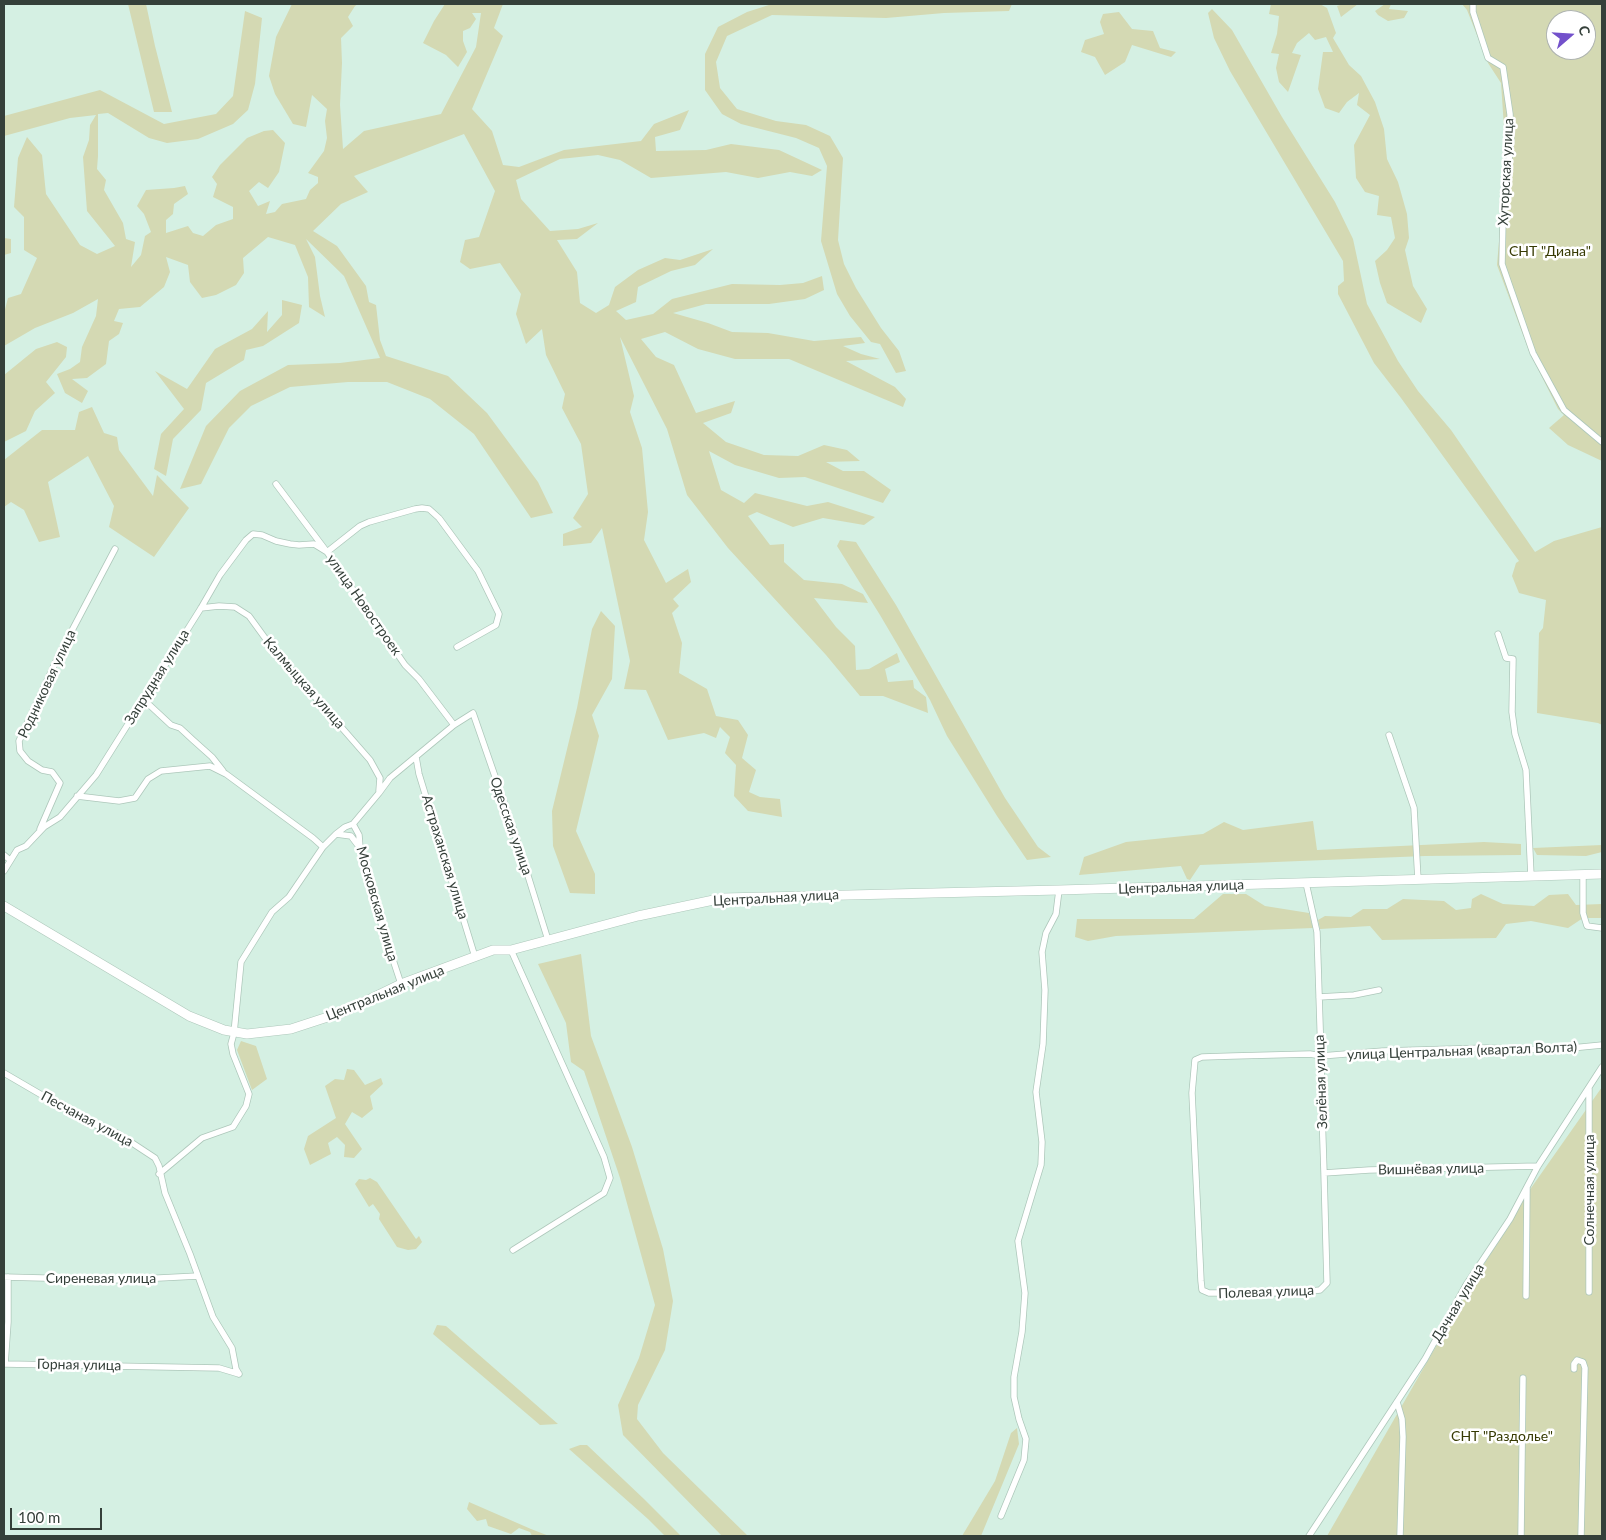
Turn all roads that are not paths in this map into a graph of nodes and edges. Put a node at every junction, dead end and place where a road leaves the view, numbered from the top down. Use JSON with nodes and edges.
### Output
{"nodes":[{"id":1,"x":1472,"y":4,"type":"edge"},
{"id":2,"x":1602,"y":442,"type":"edge"},
{"id":3,"x":276,"y":484,"type":"dead end"},
{"id":4,"x":115,"y":550,"type":"dead end"},
{"id":5,"x":327,"y":552,"type":"junction"},
{"id":6,"x":202,"y":608,"type":"junction"},
{"id":7,"x":1498,"y":634,"type":"dead end"},
{"id":8,"x":457,"y":647,"type":"dead end"},
{"id":9,"x":143,"y":699,"type":"junction"},
{"id":10,"x":454,"y":725,"type":"junction"},
{"id":11,"x":1389,"y":736,"type":"dead end"},
{"id":12,"x":416,"y":757,"type":"junction"},
{"id":13,"x":226,"y":774,"type":"junction"},
{"id":14,"x":379,"y":793,"type":"junction"},
{"id":15,"x":77,"y":796,"type":"junction"},
{"id":16,"x":353,"y":824,"type":"junction"},
{"id":17,"x":38,"y":833,"type":"junction"},
{"id":18,"x":336,"y":834,"type":"junction"},
{"id":19,"x":323,"y":847,"type":"junction"},
{"id":20,"x":360,"y":848,"type":"junction"},
{"id":21,"x":4,"y":855,"type":"edge"},
{"id":22,"x":10,"y":860,"type":"junction"},
{"id":23,"x":4,"y":872,"type":"edge"},
{"id":24,"x":1583,"y":874,"type":"junction"},
{"id":25,"x":1602,"y":874,"type":"edge"},
{"id":26,"x":1531,"y":876,"type":"junction"},
{"id":27,"x":1418,"y":880,"type":"junction"},
{"id":28,"x":1306,"y":883,"type":"junction"},
{"id":29,"x":1059,"y":890,"type":"junction"},
{"id":30,"x":4,"y":906,"type":"edge"},
{"id":31,"x":1602,"y":928,"type":"edge"},
{"id":32,"x":548,"y":940,"type":"junction"},
{"id":33,"x":511,"y":950,"type":"junction"},
{"id":34,"x":475,"y":957,"type":"junction"},
{"id":35,"x":401,"y":984,"type":"junction"},
{"id":36,"x":1379,"y":990,"type":"dead end"},
{"id":37,"x":1319,"y":997,"type":"junction"},
{"id":38,"x":234,"y":1033,"type":"junction"},
{"id":39,"x":1602,"y":1045,"type":"edge"},
{"id":40,"x":1321,"y":1056,"type":"junction"},
{"id":41,"x":1602,"y":1067,"type":"edge"},
{"id":42,"x":4,"y":1073,"type":"edge"},
{"id":43,"x":1590,"y":1087,"type":"junction"},
{"id":44,"x":1538,"y":1166,"type":"junction"},
{"id":45,"x":1324,"y":1173,"type":"junction"},
{"id":46,"x":159,"y":1174,"type":"junction"},
{"id":47,"x":1527,"y":1188,"type":"junction"},
{"id":48,"x":513,"y":1250,"type":"dead end"},
{"id":49,"x":198,"y":1276,"type":"junction"},
{"id":50,"x":6,"y":1277,"type":"edge"},
{"id":51,"x":1327,"y":1283,"type":"joint"},
{"id":52,"x":1202,"y":1290,"type":"joint"},
{"id":53,"x":1589,"y":1292,"type":"dead end"},
{"id":54,"x":1526,"y":1296,"type":"dead end"},
{"id":55,"x":1574,"y":1370,"type":"dead end"},
{"id":56,"x":239,"y":1374,"type":"joint"},
{"id":57,"x":1523,"y":1378,"type":"dead end"},
{"id":58,"x":1397,"y":1402,"type":"junction"},
{"id":59,"x":1001,"y":1516,"type":"dead end"},
{"id":60,"x":1309,"y":1536,"type":"edge"},
{"id":61,"x":1400,"y":1536,"type":"edge"},
{"id":62,"x":1521,"y":1536,"type":"edge"},
{"id":63,"x":1581,"y":1536,"type":"edge"}],
"edges":[{"from":1,"to":2,"type":"street","name":"Хуторская улица"},
{"from":3,"to":5,"type":"street","name":"улица Новостроек"},
{"from":4,"to":17,"type":"street","name":"Родниковая улица"},
{"from":5,"to":6,"type":"street","name":"Запрудная улица"},
{"from":5,"to":8,"type":"street"},
{"from":5,"to":10,"type":"street","name":"улица Новостроек"},
{"from":6,"to":9,"type":"street","name":"Запрудная улица"},
{"from":6,"to":14,"type":"street","name":"Калмыцкая улица"},
{"from":7,"to":26,"type":"street"},
{"from":9,"to":13,"type":"street"},
{"from":9,"to":15,"type":"street","name":"Запрудная улица"},
{"from":10,"to":12,"type":"street"},
{"from":10,"to":32,"type":"street","name":"Одесская улица"},
{"from":11,"to":27,"type":"street"},
{"from":12,"to":14,"type":"street"},
{"from":12,"to":34,"type":"street","name":"Астраханская улица"},
{"from":13,"to":15,"type":"street"},
{"from":13,"to":19,"type":"street"},
{"from":14,"to":16,"type":"street"},
{"from":15,"to":17,"type":"street","name":"Запрудная улица"},
{"from":16,"to":18,"type":"street"},
{"from":16,"to":20,"type":"street","name":"Московская улица"},
{"from":17,"to":22,"type":"street","name":"Запрудная улица"},
{"from":18,"to":19,"type":"street"},
{"from":18,"to":20,"type":"street"},
{"from":19,"to":38,"type":"street"},
{"from":20,"to":35,"type":"street","name":"Московская улица"},
{"from":21,"to":22,"type":"street"},
{"from":22,"to":23,"type":"street","name":"Запрудная улица"},
{"from":24,"to":25,"type":"street","name":"Центральная улица"},
{"from":24,"to":26,"type":"street","name":"Центральная улица"},
{"from":24,"to":31,"type":"street"},
{"from":26,"to":27,"type":"street","name":"Центральная улица"},
{"from":27,"to":28,"type":"street","name":"Центральная улица"},
{"from":28,"to":29,"type":"street","name":"Центральная улица"},
{"from":28,"to":37,"type":"street","name":"Зелёная улица"},
{"from":29,"to":32,"type":"street","name":"Центральная улица"},
{"from":29,"to":59,"type":"street"},
{"from":30,"to":38,"type":"street","name":"Центральная улица"},
{"from":32,"to":33,"type":"street","name":"Центральная улица"},
{"from":33,"to":34,"type":"street","name":"Центральная улица"},
{"from":33,"to":48,"type":"street"},
{"from":34,"to":35,"type":"street","name":"Центральная улица"},
{"from":35,"to":38,"type":"street","name":"Центральная улица"},
{"from":36,"to":37,"type":"street"},
{"from":37,"to":40,"type":"street","name":"Зелёная улица"},
{"from":38,"to":46,"type":"street"},
{"from":39,"to":40,"type":"street","name":"улица Центральная (квартал Волта)"},
{"from":40,"to":45,"type":"street","name":"Зелёная улица"},
{"from":40,"to":52,"type":"street","name":"улица Центральная (квартал Волта)"},
{"from":41,"to":43,"type":"street","name":"Дачная улица"},
{"from":42,"to":46,"type":"street","name":"Песчаная улица"},
{"from":43,"to":44,"type":"street","name":"Дачная улица"},
{"from":43,"to":53,"type":"street","name":"Солнечная улица"},
{"from":44,"to":45,"type":"street","name":"Вишнёвая улица"},
{"from":44,"to":47,"type":"street","name":"Дачная улица"},
{"from":45,"to":51,"type":"street","name":"Зелёная улица"},
{"from":46,"to":49,"type":"street","name":"Песчаная улица"},
{"from":47,"to":54,"type":"street"},
{"from":47,"to":58,"type":"street","name":"Дачная улица"},
{"from":49,"to":50,"type":"street","name":"Сиреневая улица"},
{"from":49,"to":56,"type":"street","name":"Песчаная улица"},
{"from":50,"to":56,"type":"street","name":"Горная улица"},
{"from":51,"to":52,"type":"street","name":"Полевая улица"},
{"from":55,"to":63,"type":"street"},
{"from":57,"to":62,"type":"street"},
{"from":58,"to":60,"type":"street","name":"Дачная улица"},
{"from":58,"to":61,"type":"street"}]}
